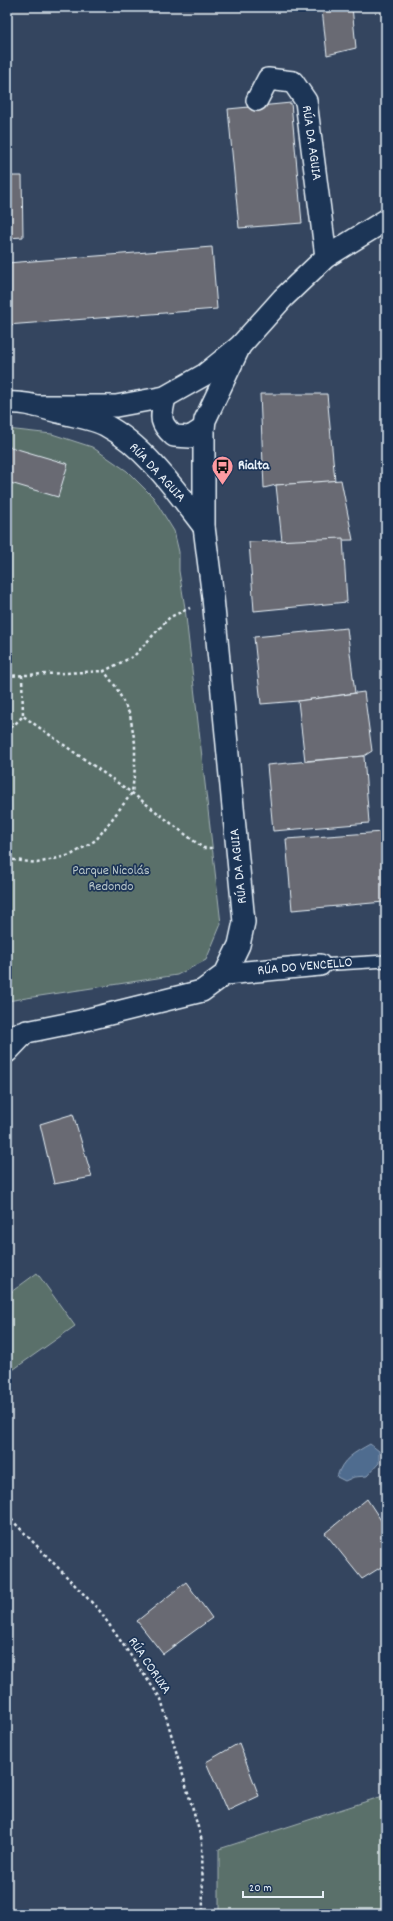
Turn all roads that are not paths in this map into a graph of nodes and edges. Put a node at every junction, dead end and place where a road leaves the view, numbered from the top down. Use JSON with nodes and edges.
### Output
{"nodes":[{"id":1,"x":257,"y":100,"type":"dead end"},
{"id":2,"x":386,"y":220,"type":"edge"},
{"id":3,"x":326,"y":257,"type":"junction"},
{"id":4,"x":240,"y":346,"type":"junction"},
{"id":5,"x":165,"y":396,"type":"junction"},
{"id":6,"x":9,"y":402,"type":"edge"},
{"id":7,"x":35,"y":406,"type":"junction"},
{"id":8,"x":204,"y":428,"type":"junction"},
{"id":9,"x":204,"y":527,"type":"junction"},
{"id":10,"x":386,"y":961,"type":"edge"},
{"id":11,"x":320,"y":965,"type":"joint"},
{"id":12,"x":225,"y":974,"type":"junction"},
{"id":13,"x":17,"y":1033,"type":"edge"},
{"id":14,"x":7,"y":1052,"type":"edge"}],
"edges":[{"from":1,"to":3,"type":"street","name":"RÚA DA AGUIA"},
{"from":2,"to":3,"type":"street","name":"RÚA DA AGUIA"},
{"from":3,"to":4,"type":"street","name":"RÚA DA AGUIA"},
{"from":4,"to":5,"type":"street","name":"RÚA DA AGUIA"},
{"from":4,"to":8,"type":"street","name":"RÚA DA AGUIA"},
{"from":5,"to":7,"type":"street","name":"RÚA DA AGUIA"},
{"from":5,"to":8,"type":"street"},
{"from":6,"to":7,"type":"street","name":"RÚA DA AGUIA"},
{"from":7,"to":9,"type":"street","name":"RÚA DA AGUIA"},
{"from":8,"to":9,"type":"street","name":"RÚA DA AGUIA"},
{"from":9,"to":12,"type":"street","name":"RÚA DA AGUIA"},
{"from":10,"to":11,"type":"lane","name":"RÚA DO VENCELLO"},
{"from":11,"to":12,"type":"street","name":"RÚA DO VENCELLO"},
{"from":12,"to":13,"type":"street","name":"RÚA DA AGUIA"},
{"from":13,"to":14,"type":"street"}]}
